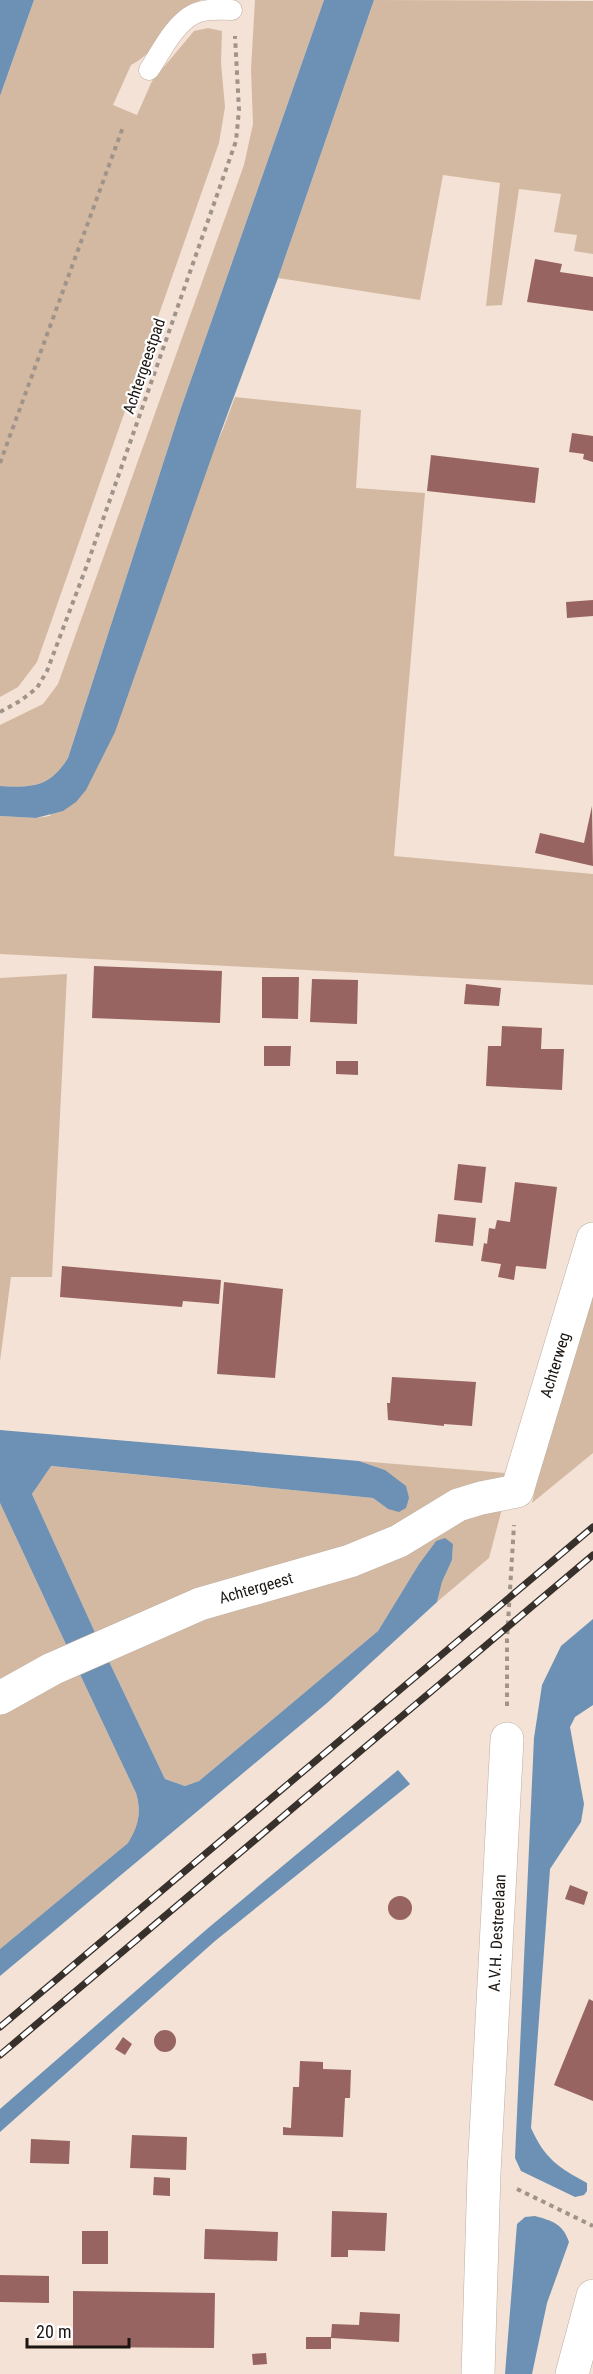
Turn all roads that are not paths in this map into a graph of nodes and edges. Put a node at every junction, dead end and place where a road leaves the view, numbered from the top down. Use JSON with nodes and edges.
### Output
{"nodes":[{"id":1,"x":232,"y":10,"type":"road end"},
{"id":2,"x":149,"y":70,"type":"dead end"},
{"id":3,"x":593,"y":1239,"type":"edge"},
{"id":4,"x":517,"y":1491,"type":"joint"},
{"id":5,"x":0,"y":1698,"type":"edge"},
{"id":6,"x":507,"y":1739,"type":"road end"},
{"id":7,"x":593,"y":2296,"type":"edge"},
{"id":8,"x":477,"y":2374,"type":"edge"},
{"id":9,"x":572,"y":2374,"type":"edge"}],
"edges":[{"from":1,"to":2,"type":"lane"},
{"from":3,"to":4,"type":"street","name":"Achterweg"},
{"from":4,"to":5,"type":"street","name":"Achtergeest"},
{"from":6,"to":8,"type":"street","name":"A.V.H. Destreelaan"},
{"from":7,"to":9,"type":"street"}]}
